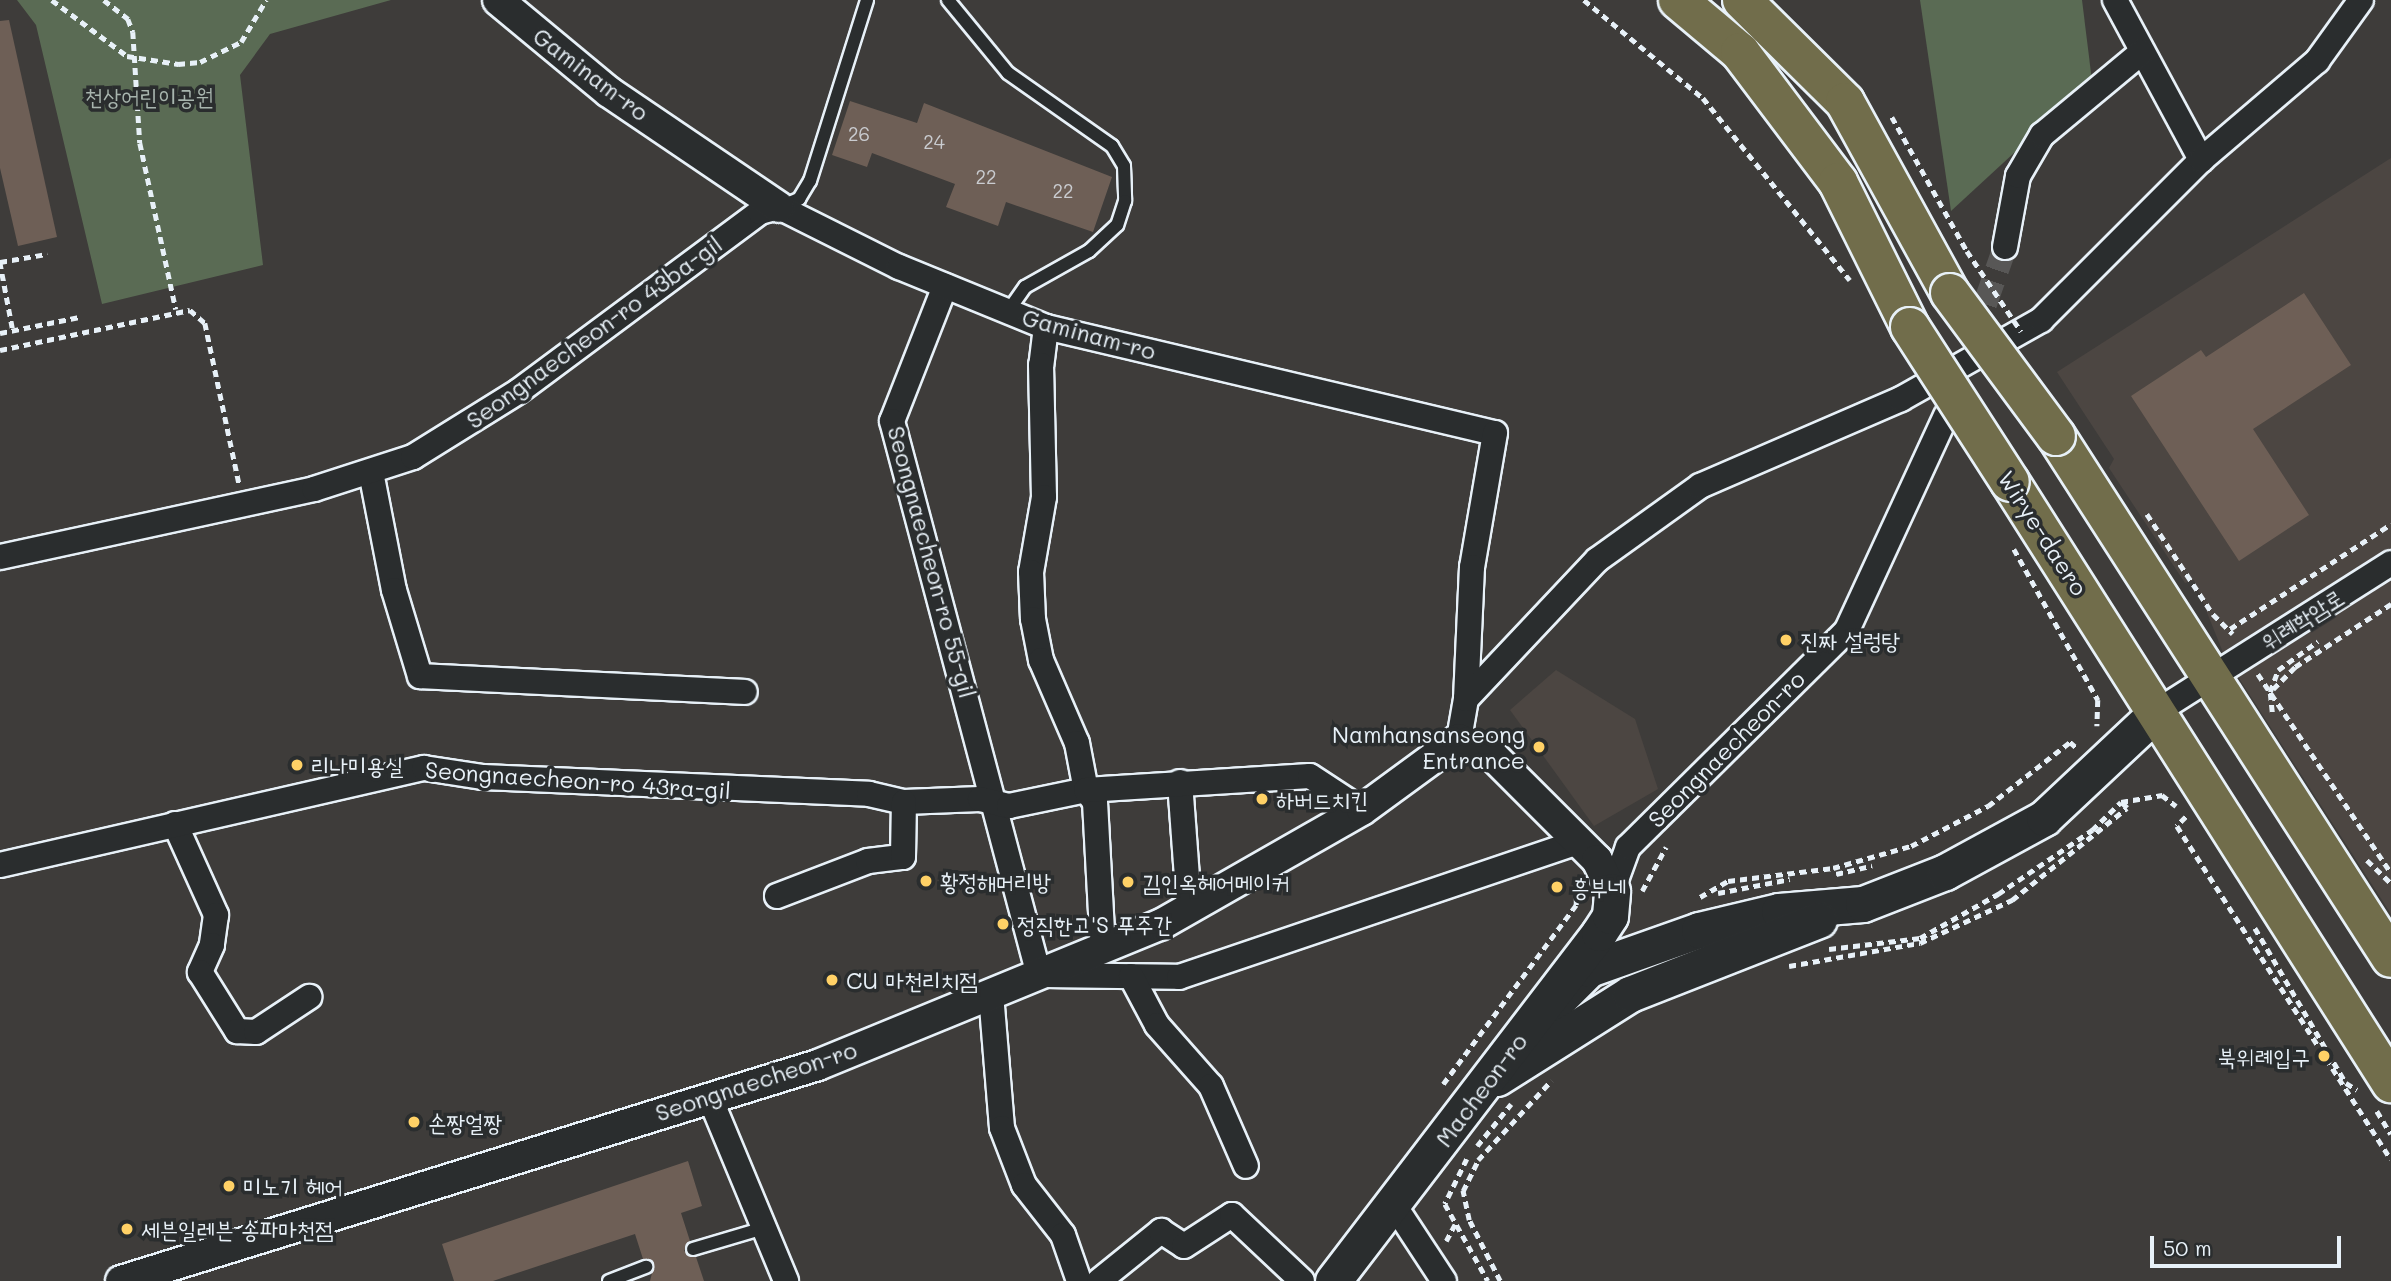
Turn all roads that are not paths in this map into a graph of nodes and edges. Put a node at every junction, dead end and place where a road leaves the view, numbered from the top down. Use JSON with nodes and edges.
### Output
{"nodes":[{"id":1,"x":498,"y":0,"type":"edge"},
{"id":2,"x":867,"y":0,"type":"edge"},
{"id":3,"x":948,"y":0,"type":"edge"},
{"id":4,"x":1678,"y":0,"type":"edge"},
{"id":5,"x":1742,"y":0,"type":"edge"},
{"id":6,"x":2115,"y":0,"type":"edge"},
{"id":7,"x":2361,"y":0,"type":"edge"},
{"id":8,"x":2142,"y":52,"type":"junction"},
{"id":9,"x":2201,"y":160,"type":"junction"},
{"id":10,"x":779,"y":207,"type":"junction"},
{"id":11,"x":2005,"y":247,"type":"tunnel mouth"},
{"id":12,"x":945,"y":286,"type":"junction"},
{"id":13,"x":1008,"y":311,"type":"junction"},
{"id":14,"x":1046,"y":327,"type":"junction"},
{"id":15,"x":1945,"y":416,"type":"dead end"},
{"id":16,"x":371,"y":472,"type":"junction"},
{"id":17,"x":0,"y":557,"type":"edge"},
{"id":18,"x":2391,"y":563,"type":"edge"},
{"id":19,"x":2213,"y":675,"type":"junction"},
{"id":20,"x":745,"y":692,"type":"dead end"},
{"id":21,"x":1466,"y":699,"type":"junction"},
{"id":22,"x":2158,"y":711,"type":"junction"},
{"id":23,"x":1459,"y":739,"type":"junction"},
{"id":24,"x":1180,"y":782,"type":"junction"},
{"id":25,"x":1086,"y":790,"type":"junction"},
{"id":26,"x":904,"y":802,"type":"junction"},
{"id":27,"x":998,"y":802,"type":"junction"},
{"id":28,"x":1362,"y":810,"type":"junction"},
{"id":29,"x":175,"y":824,"type":"junction"},
{"id":30,"x":1568,"y":845,"type":"junction"},
{"id":31,"x":0,"y":865,"type":"edge"},
{"id":32,"x":1625,"y":895,"type":"junction"},
{"id":33,"x":776,"y":896,"type":"dead end"},
{"id":34,"x":1863,"y":904,"type":"junction"},
{"id":35,"x":1189,"y":906,"type":"junction"},
{"id":36,"x":1103,"y":949,"type":"junction"},
{"id":37,"x":2391,"y":958,"type":"edge"},
{"id":38,"x":1039,"y":975,"type":"junction"},
{"id":39,"x":1131,"y":976,"type":"junction"},
{"id":40,"x":991,"y":994,"type":"junction"},
{"id":41,"x":309,"y":997,"type":"dead end"},
{"id":42,"x":1522,"y":1036,"type":"junction"},
{"id":43,"x":2391,"y":1083,"type":"edge"},
{"id":44,"x":1500,"y":1092,"type":"junction"},
{"id":45,"x":710,"y":1098,"type":"junction"},
{"id":46,"x":1246,"y":1166,"type":"dead end"},
{"id":47,"x":1394,"y":1205,"type":"junction"},
{"id":48,"x":764,"y":1228,"type":"junction"},
{"id":49,"x":693,"y":1250,"type":"dead end"},
{"id":50,"x":646,"y":1267,"type":"dead end"},
{"id":51,"x":121,"y":1281,"type":"edge"},
{"id":52,"x":609,"y":1281,"type":"edge"},
{"id":53,"x":786,"y":1281,"type":"edge"},
{"id":54,"x":1079,"y":1281,"type":"edge"},
{"id":55,"x":1099,"y":1281,"type":"edge"},
{"id":56,"x":1302,"y":1281,"type":"edge"},
{"id":57,"x":1333,"y":1281,"type":"edge"},
{"id":58,"x":1444,"y":1281,"type":"edge"}],
"edges":[{"from":1,"to":10,"type":"street","name":"Gaminam-ro"},
{"from":2,"to":10,"type":"lane"},
{"from":3,"to":13,"type":"lane"},
{"from":4,"to":22,"type":"main road","name":"Wirye-daero","bridge":true},
{"from":5,"to":19,"type":"main road","bridge":true},
{"from":6,"to":8,"type":"street"},
{"from":7,"to":9,"type":"street"},
{"from":8,"to":9,"type":"street"},
{"from":8,"to":11,"type":"street"},
{"from":9,"to":21,"type":"street"},
{"from":10,"to":12,"type":"street","name":"Gaminam-ro"},
{"from":10,"to":16,"type":"street","name":"Seongnaecheon-ro 43ba-gil"},
{"from":12,"to":13,"type":"street","name":"Gaminam-ro"},
{"from":12,"to":27,"type":"street","name":"Seongnaecheon-ro 55-gil"},
{"from":13,"to":14,"type":"street","name":"Gaminam-ro"},
{"from":14,"to":21,"type":"street","name":"Gaminam-ro"},
{"from":14,"to":25,"type":"street"},
{"from":15,"to":32,"type":"street","name":"Seongnaecheon-ro"},
{"from":16,"to":17,"type":"street","name":"Seongnaecheon-ro 43ba-gil"},
{"from":16,"to":20,"type":"street"},
{"from":18,"to":19,"type":"street","name":"위례학암로"},
{"from":19,"to":22,"type":"street","name":"위례학암로"},
{"from":19,"to":37,"type":"main road"},
{"from":21,"to":23,"type":"street"},
{"from":22,"to":34,"type":"main road"},
{"from":22,"to":43,"type":"main road","name":"Wirye-daero"},
{"from":23,"to":28,"type":"street","name":"Seongnaecheon-ro"},
{"from":23,"to":30,"type":"street"},
{"from":24,"to":25,"type":"street"},
{"from":24,"to":28,"type":"street"},
{"from":24,"to":35,"type":"street"},
{"from":25,"to":27,"type":"street"},
{"from":25,"to":36,"type":"street"},
{"from":26,"to":27,"type":"street","name":"Seongnaecheon-ro 43ra-gil"},
{"from":26,"to":29,"type":"street","name":"Seongnaecheon-ro 43ra-gil"},
{"from":26,"to":33,"type":"street"},
{"from":27,"to":38,"type":"street","name":"Seongnaecheon-ro 55-gil"},
{"from":28,"to":35,"type":"street","name":"Seongnaecheon-ro"},
{"from":29,"to":31,"type":"street","name":"Seongnaecheon-ro 43ra-gil"},
{"from":29,"to":41,"type":"street"},
{"from":30,"to":32,"type":"street"},
{"from":30,"to":39,"type":"street"},
{"from":32,"to":42,"type":"main road","name":"Macheon-ro"},
{"from":34,"to":42,"type":"main road"},
{"from":34,"to":44,"type":"main road"},
{"from":35,"to":36,"type":"street","name":"Seongnaecheon-ro"},
{"from":36,"to":38,"type":"street","name":"Seongnaecheon-ro"},
{"from":38,"to":39,"type":"street"},
{"from":38,"to":40,"type":"street","name":"Seongnaecheon-ro"},
{"from":39,"to":46,"type":"street"},
{"from":40,"to":45,"type":"street","name":"Seongnaecheon-ro"},
{"from":40,"to":54,"type":"street"},
{"from":42,"to":44,"type":"main road","name":"Macheon-ro"},
{"from":44,"to":47,"type":"main road","name":"Macheon-ro"},
{"from":45,"to":48,"type":"street"},
{"from":45,"to":51,"type":"street","name":"Seongnaecheon-ro"},
{"from":47,"to":57,"type":"main road","name":"Macheon-ro"},
{"from":47,"to":58,"type":"street"},
{"from":48,"to":49,"type":"lane"},
{"from":48,"to":53,"type":"street"},
{"from":50,"to":52,"type":"lane"},
{"from":55,"to":56,"type":"street"}]}
